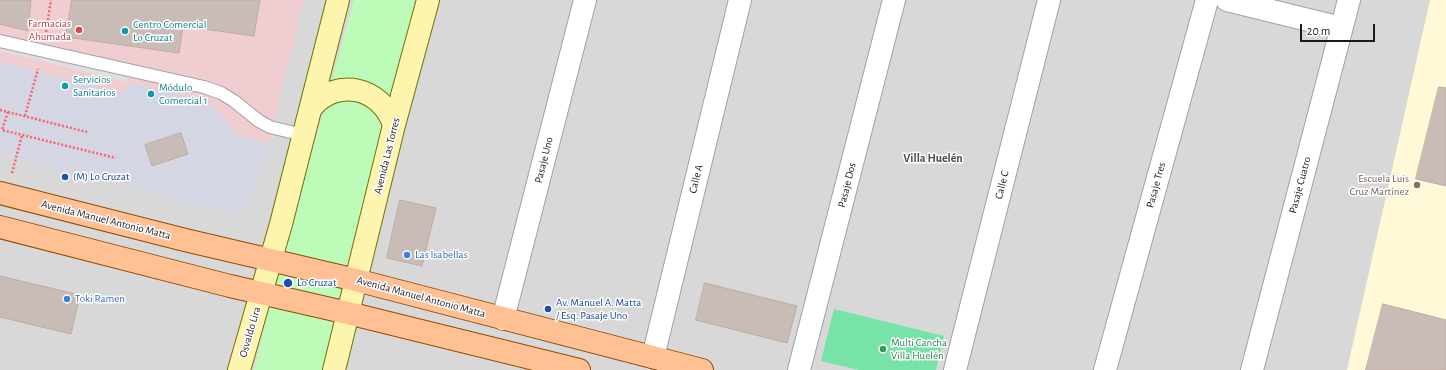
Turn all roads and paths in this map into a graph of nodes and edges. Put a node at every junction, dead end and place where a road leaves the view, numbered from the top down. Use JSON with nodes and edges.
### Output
{"nodes":[{"id":1,"x":51,"y":0,"type":"edge"},
{"id":2,"x":338,"y":0,"type":"edge"},
{"id":3,"x":428,"y":0,"type":"edge"},
{"id":4,"x":585,"y":0,"type":"edge"},
{"id":5,"x":740,"y":0,"type":"edge"},
{"id":6,"x":894,"y":0,"type":"edge"},
{"id":7,"x":1049,"y":0,"type":"edge"},
{"id":8,"x":1207,"y":0,"type":"edge"},
{"id":9,"x":1228,"y":0,"type":"edge"},
{"id":10,"x":1349,"y":0,"type":"edge"},
{"id":11,"x":1342,"y":28,"type":"junction"},
{"id":12,"x":0,"y":41,"type":"edge"},
{"id":13,"x":42,"y":51,"type":"junction"},
{"id":14,"x":311,"y":108,"type":"junction"},
{"id":15,"x":0,"y":110,"type":"edge"},
{"id":16,"x":8,"y":112,"type":"junction"},
{"id":17,"x":25,"y":116,"type":"junction"},
{"id":18,"x":394,"y":126,"type":"junction"},
{"id":19,"x":87,"y":132,"type":"dead end"},
{"id":20,"x":303,"y":135,"type":"junction"},
{"id":21,"x":22,"y":136,"type":"junction"},
{"id":22,"x":116,"y":158,"type":"dead end"},
{"id":23,"x":3,"y":194,"type":"edge"},
{"id":24,"x":0,"y":227,"type":"edge"},
{"id":25,"x":270,"y":260,"type":"junction"},
{"id":26,"x":356,"y":280,"type":"junction"},
{"id":27,"x":261,"y":293,"type":"junction"},
{"id":28,"x":348,"y":313,"type":"junction"},
{"id":29,"x":504,"y":319,"type":"junction"},
{"id":30,"x":653,"y":358,"type":"junction"},
{"id":31,"x":239,"y":370,"type":"edge"},
{"id":32,"x":334,"y":370,"type":"edge"},
{"id":33,"x":579,"y":370,"type":"edge"},
{"id":34,"x":702,"y":370,"type":"edge"},
{"id":35,"x":799,"y":370,"type":"edge"},
{"id":36,"x":955,"y":370,"type":"edge"},
{"id":37,"x":1105,"y":370,"type":"edge"},
{"id":38,"x":1252,"y":370,"type":"edge"}],
"edges":[{"from":1,"to":13,"type":"path"},
{"from":2,"to":14,"type":"street"},
{"from":3,"to":18,"type":"street","name":"Avenida Las Torres"},
{"from":4,"to":29,"type":"street","name":"Pasaje Uno"},
{"from":5,"to":30,"type":"street","name":"Calle A"},
{"from":6,"to":35,"type":"street","name":"Pasaje Dos"},
{"from":7,"to":36,"type":"street","name":"Calle C"},
{"from":8,"to":37,"type":"street","name":"Pasaje Tres"},
{"from":9,"to":11,"type":"street"},
{"from":10,"to":11,"type":"street","name":"Pasaje Cuatro"},
{"from":11,"to":38,"type":"street","name":"Pasaje Cuatro"},
{"from":12,"to":13,"type":"lane"},
{"from":13,"to":17,"type":"path"},
{"from":13,"to":20,"type":"lane"},
{"from":14,"to":18,"type":"street"},
{"from":14,"to":20,"type":"street"},
{"from":15,"to":16,"type":"path"},
{"from":16,"to":17,"type":"path"},
{"from":16,"to":21,"type":"path"},
{"from":17,"to":19,"type":"path"},
{"from":18,"to":26,"type":"street","name":"Avenida Las Torres"},
{"from":20,"to":25,"type":"street"},
{"from":21,"to":22,"type":"path"},
{"from":21,"to":23,"type":"path"},
{"from":23,"to":25,"type":"main road","name":"Avenida Manuel Antonio Matta"},
{"from":24,"to":27,"type":"main road"},
{"from":25,"to":26,"type":"main road","name":"Avenida Manuel Antonio Matta"},
{"from":25,"to":27,"type":"street","name":"Osvaldo Lira"},
{"from":26,"to":28,"type":"street","name":"Avenida Las Torres"},
{"from":26,"to":29,"type":"main road","name":"Avenida Manuel Antonio Matta"},
{"from":27,"to":28,"type":"main road"},
{"from":27,"to":31,"type":"street","name":"Osvaldo Lira"},
{"from":28,"to":32,"type":"street"},
{"from":28,"to":33,"type":"main road"},
{"from":29,"to":30,"type":"main road","name":"Avenida Manuel Antonio Matta"},
{"from":30,"to":34,"type":"main road","name":"Avenida Manuel Antonio Matta"}]}
